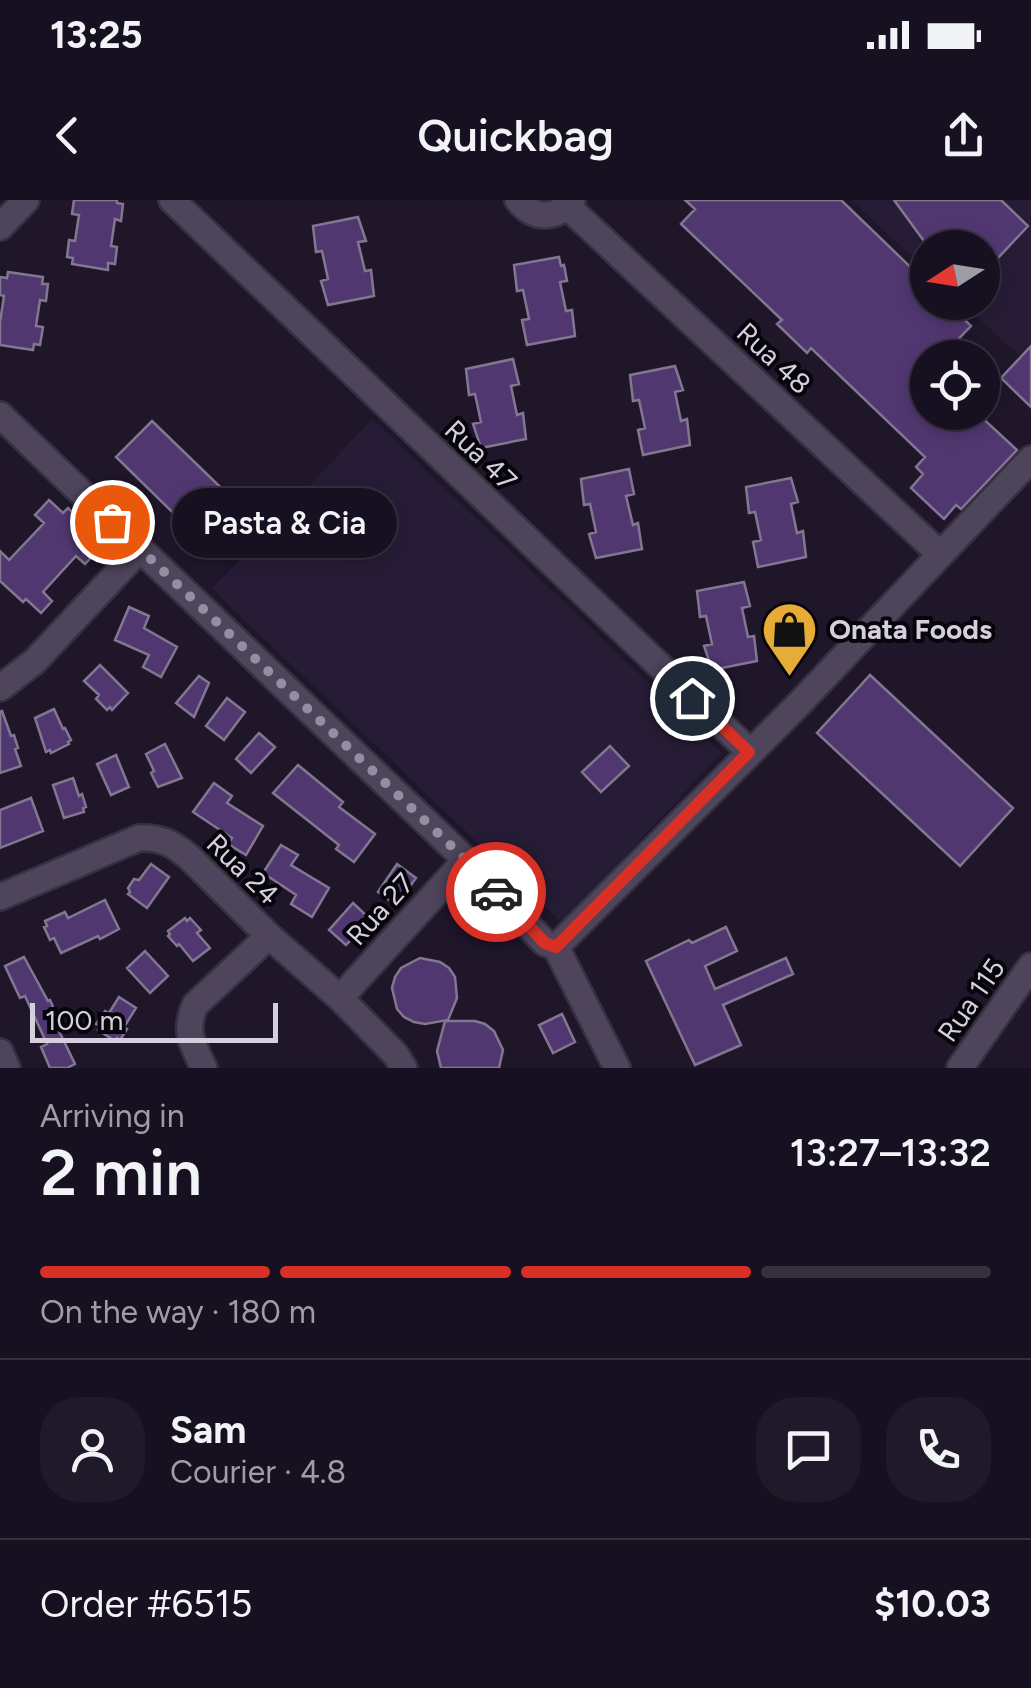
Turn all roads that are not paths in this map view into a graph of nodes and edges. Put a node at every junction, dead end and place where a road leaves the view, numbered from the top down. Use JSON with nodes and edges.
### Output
{"nodes":[{"id":1,"x":26,"y":200,"type":"edge"},
{"id":2,"x":172,"y":200,"type":"edge"},
{"id":3,"x":518,"y":200,"type":"edge"},
{"id":4,"x":570,"y":203,"type":"edge"},
{"id":5,"x":0,"y":227,"type":"edge"},
{"id":6,"x":0,"y":415,"type":"edge"},
{"id":7,"x":1031,"y":459,"type":"edge"},
{"id":8,"x":140,"y":549,"type":"junction"},
{"id":9,"x":940,"y":554,"type":"junction"},
{"id":10,"x":0,"y":688,"type":"edge"},
{"id":11,"x":749,"y":752,"type":"junction"},
{"id":12,"x":466,"y":860,"type":"junction"},
{"id":13,"x":0,"y":897,"type":"edge"},
{"id":14,"x":270,"y":936,"type":"junction"},
{"id":15,"x":556,"y":947,"type":"junction"},
{"id":16,"x":1031,"y":966,"type":"edge"},
{"id":17,"x":340,"y":998,"type":"junction"},
{"id":18,"x":0,"y":1052,"type":"edge"},
{"id":19,"x":7,"y":1068,"type":"edge"},
{"id":20,"x":204,"y":1068,"type":"edge"},
{"id":21,"x":404,"y":1068,"type":"edge"},
{"id":22,"x":617,"y":1068,"type":"edge"},
{"id":23,"x":960,"y":1068,"type":"edge"}],
"edges":[{"from":1,"to":5,"type":"street"},
{"from":2,"to":11,"type":"street","name":"Rua 47"},
{"from":3,"to":4,"type":"street"},
{"from":4,"to":9,"type":"street","name":"Rua 48"},
{"from":6,"to":8,"type":"street"},
{"from":7,"to":9,"type":"street"},
{"from":8,"to":10,"type":"street"},
{"from":8,"to":12,"type":"street"},
{"from":9,"to":11,"type":"street"},
{"from":11,"to":15,"type":"street"},
{"from":12,"to":15,"type":"street"},
{"from":12,"to":17,"type":"street","name":"Rua 27"},
{"from":13,"to":14,"type":"street","name":"Rua 24"},
{"from":14,"to":17,"type":"street","name":"Rua 24"},
{"from":14,"to":20,"type":"street"},
{"from":15,"to":22,"type":"street"},
{"from":16,"to":23,"type":"street","name":"Rua 115"},
{"from":17,"to":21,"type":"street","name":"Rua 24"},
{"from":18,"to":19,"type":"street"}]}
